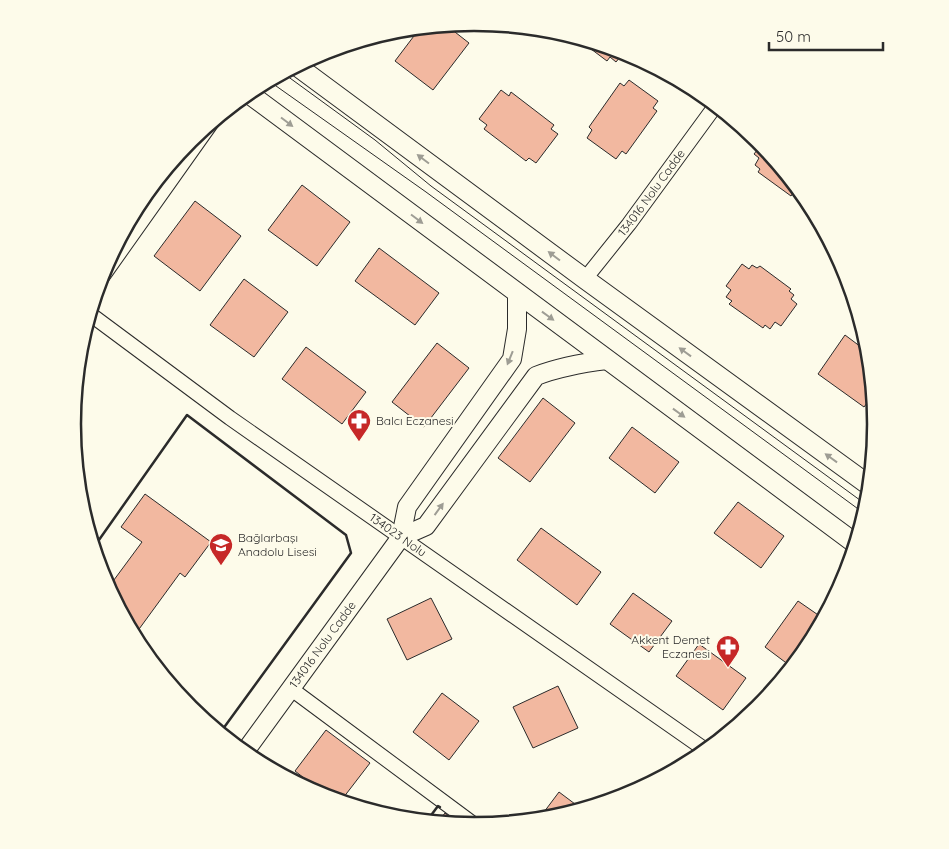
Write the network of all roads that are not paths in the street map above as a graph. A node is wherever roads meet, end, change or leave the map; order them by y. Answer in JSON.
{"nodes":[{"id":1,"x":303,"y":71,"type":"edge"},
{"id":2,"x":255,"y":98,"type":"edge"},
{"id":3,"x":711,"y":111,"type":"edge"},
{"id":4,"x":191,"y":151,"type":"edge"},
{"id":5,"x":126,"y":243,"type":"edge"},
{"id":6,"x":585,"y":279,"type":"junction"},
{"id":7,"x":517,"y":293,"type":"junction"},
{"id":8,"x":96,"y":319,"type":"edge"},
{"id":9,"x":607,"y":360,"type":"junction"},
{"id":10,"x":863,"y":481,"type":"edge"},
{"id":11,"x":401,"y":536,"type":"junction"},
{"id":12,"x":850,"y":540,"type":"edge"},
{"id":13,"x":290,"y":688,"type":"junction"},
{"id":14,"x":249,"y":746,"type":"edge"},
{"id":15,"x":700,"y":746,"type":"edge"},
{"id":16,"x":465,"y":818,"type":"edge"}],
"edges":[{"from":6,"to":1,"type":"main road","one_way":true},
{"from":2,"to":7,"type":"main road","one_way":true},
{"from":3,"to":6,"type":"street","name":"134016 Nolu Cadde"},
{"from":4,"to":5,"type":"street"},
{"from":10,"to":6,"type":"main road","one_way":true},
{"from":7,"to":9,"type":"main road","one_way":true},
{"from":7,"to":11,"type":"street","one_way":true},
{"from":8,"to":11,"type":"street","name":"134023 Nolu"},
{"from":11,"to":9,"type":"street","one_way":true},
{"from":9,"to":12,"type":"main road","one_way":true},
{"from":11,"to":13,"type":"street","name":"134016 Nolu Cadde"},
{"from":11,"to":15,"type":"street","name":"134023 Nolu"},
{"from":13,"to":14,"type":"street","name":"134016 Nolu Cadde"},
{"from":13,"to":16,"type":"street"}]}
